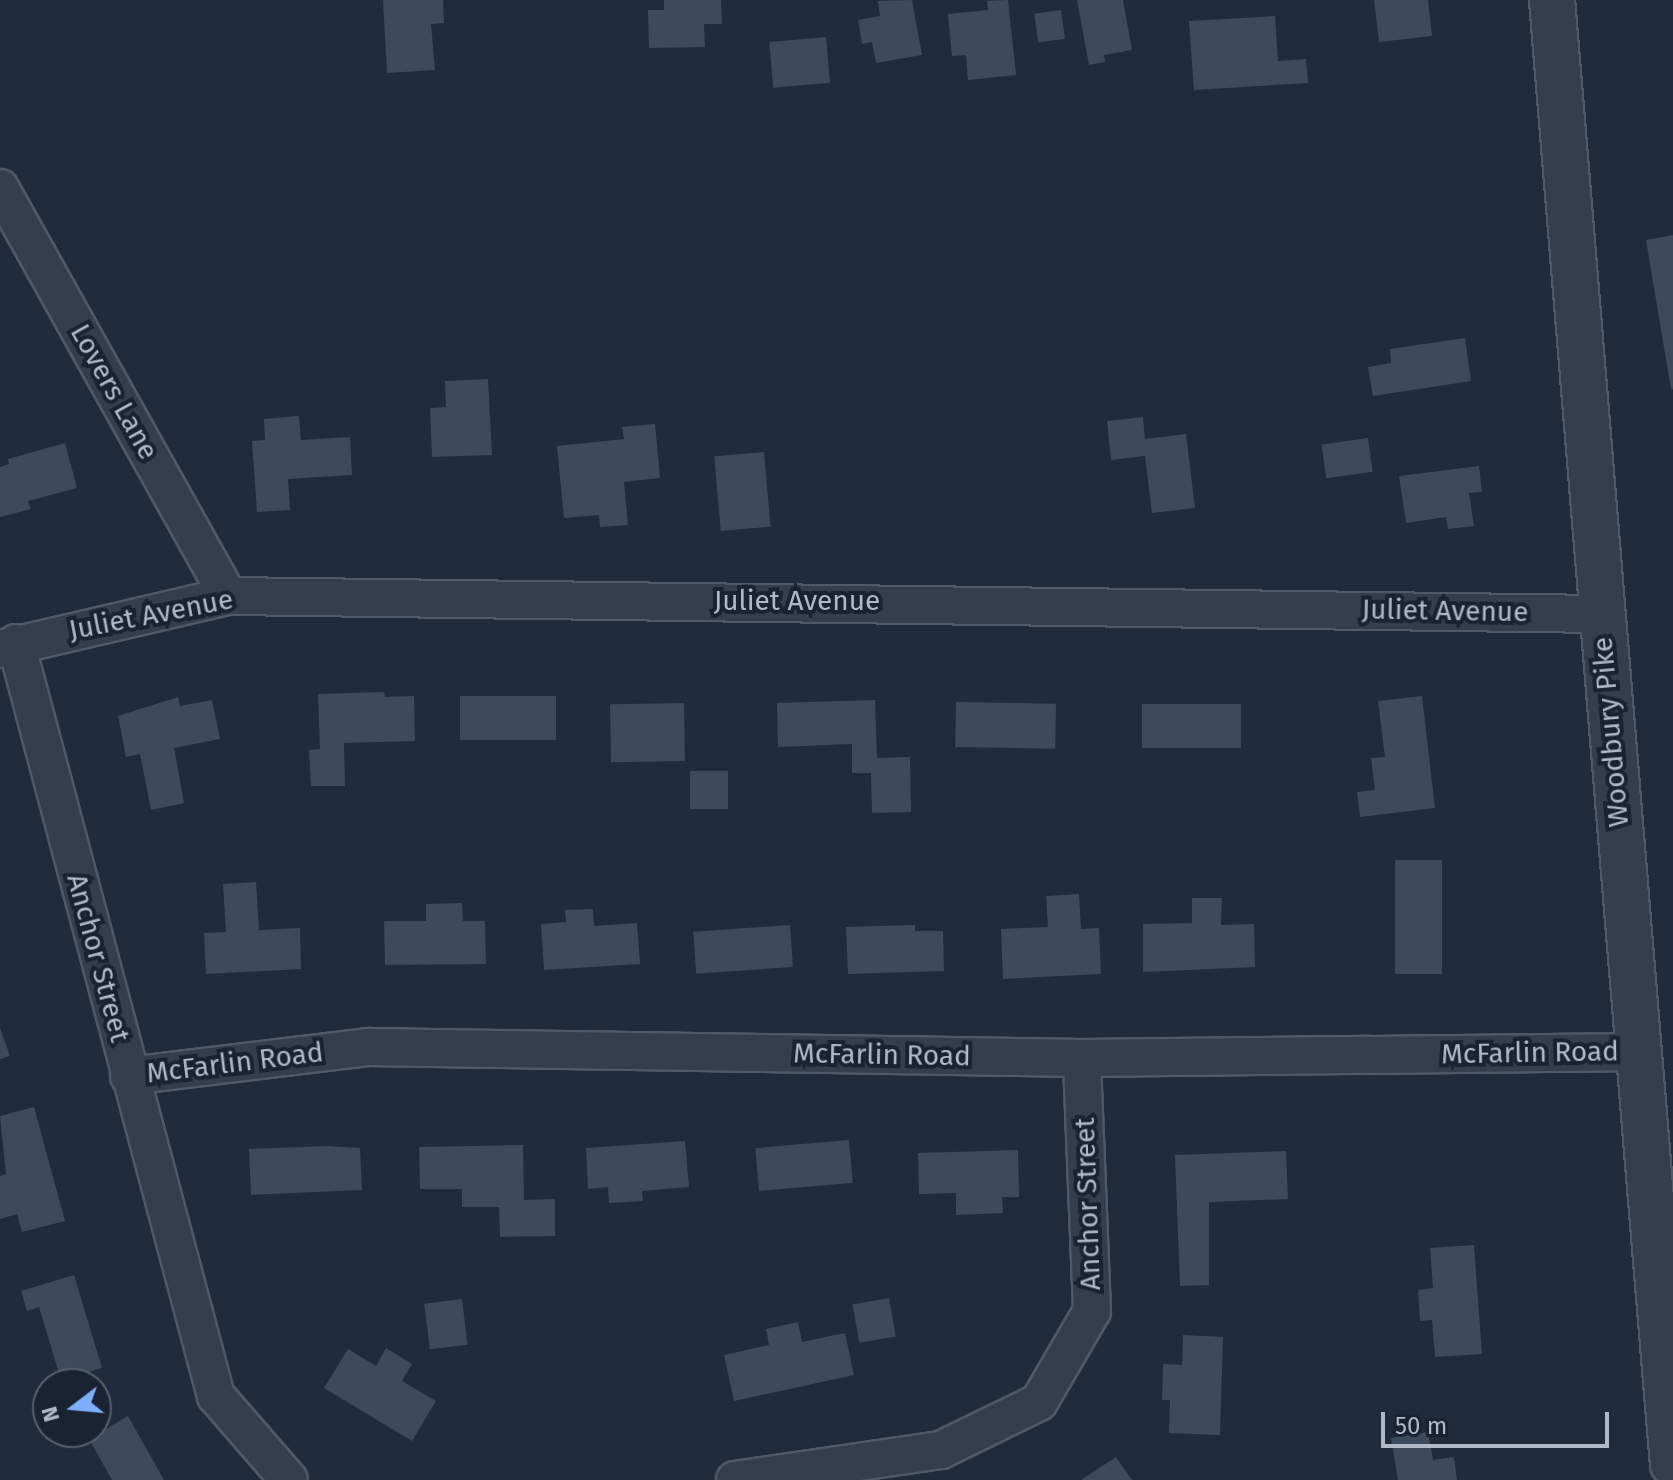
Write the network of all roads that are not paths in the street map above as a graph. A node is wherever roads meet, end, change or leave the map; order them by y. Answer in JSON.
{"nodes":[{"id":1,"x":1552,"y":0,"type":"edge"},
{"id":2,"x":0,"y":188,"type":"edge"},
{"id":3,"x":228,"y":596,"type":"junction"},
{"id":4,"x":1601,"y":614,"type":"junction"},
{"id":5,"x":8,"y":646,"type":"edge"},
{"id":6,"x":1637,"y":1052,"type":"junction"},
{"id":7,"x":1082,"y":1058,"type":"junction"},
{"id":8,"x":129,"y":1076,"type":"junction"},
{"id":9,"x":1670,"y":1383,"type":"edge"},
{"id":10,"x":1673,"y":1464,"type":"edge"},
{"id":11,"x":289,"y":1480,"type":"edge"},
{"id":12,"x":735,"y":1480,"type":"edge"}],
"edges":[{"from":1,"to":4,"type":"street","name":"Woodbury Pike"},
{"from":2,"to":3,"type":"street","name":"Lovers Lane"},
{"from":3,"to":4,"type":"street","name":"Juliet Avenue"},
{"from":3,"to":5,"type":"street","name":"Juliet Avenue"},
{"from":4,"to":6,"type":"street","name":"Woodbury Pike"},
{"from":5,"to":8,"type":"street","name":"Anchor Street"},
{"from":6,"to":7,"type":"street","name":"McFarlin Road"},
{"from":6,"to":9,"type":"street","name":"Woodbury Pike"},
{"from":7,"to":8,"type":"street","name":"McFarlin Road"},
{"from":7,"to":12,"type":"street","name":"Anchor Street"},
{"from":8,"to":11,"type":"street","name":"Anchor Street"},
{"from":9,"to":10,"type":"street","name":"Woodbury Pike"}]}
